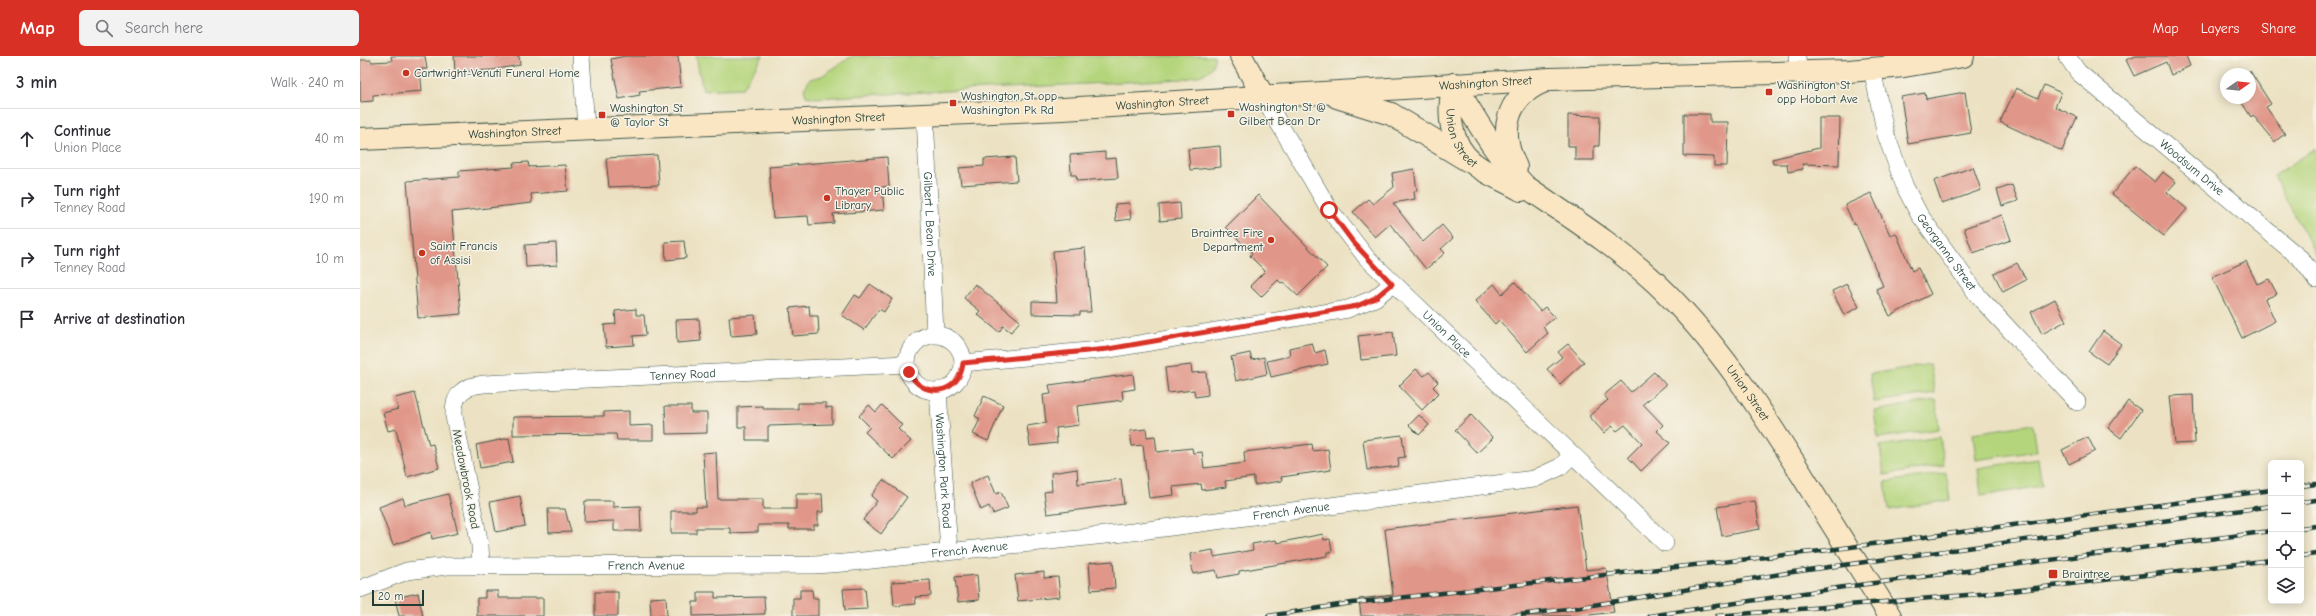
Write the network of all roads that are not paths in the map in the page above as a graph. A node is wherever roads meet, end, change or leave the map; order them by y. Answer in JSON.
{"nodes":[{"id":1,"x":581,"y":56,"type":"edge"},
{"id":2,"x":1241,"y":56,"type":"edge"},
{"id":3,"x":1963,"y":56,"type":"edge"},
{"id":4,"x":2067,"y":56,"type":"edge"},
{"id":5,"x":1798,"y":65,"type":"edge"},
{"id":6,"x":1872,"y":69,"type":"junction"},
{"id":7,"x":1550,"y":79,"type":"junction"},
{"id":8,"x":1454,"y":84,"type":"junction"},
{"id":9,"x":1320,"y":92,"type":"junction"},
{"id":10,"x":1263,"y":96,"type":"junction"},
{"id":11,"x":924,"y":114,"type":"junction"},
{"id":12,"x":586,"y":128,"type":"junction"},
{"id":13,"x":360,"y":139,"type":"edge"},
{"id":14,"x":1473,"y":164,"type":"junction"},
{"id":15,"x":1560,"y":210,"type":"junction"},
{"id":16,"x":2316,"y":279,"type":"edge"},
{"id":17,"x":1392,"y":284,"type":"junction"},
{"id":18,"x":935,"y":334,"type":"junction"},
{"id":19,"x":963,"y":363,"type":"junction"},
{"id":20,"x":907,"y":364,"type":"junction"},
{"id":21,"x":938,"y":391,"type":"junction"},
{"id":22,"x":460,"y":393,"type":"joint"},
{"id":23,"x":2077,"y":402,"type":"dead end"},
{"id":24,"x":1572,"y":455,"type":"junction"},
{"id":25,"x":1665,"y":543,"type":"dead end"},
{"id":26,"x":949,"y":551,"type":"junction"},
{"id":27,"x":481,"y":566,"type":"junction"},
{"id":28,"x":360,"y":589,"type":"edge"},
{"id":29,"x":1890,"y":616,"type":"edge"}],
"edges":[{"from":1,"to":12,"type":"street"},
{"from":2,"to":10,"type":"main road"},
{"from":3,"to":6,"type":"main road","name":"Washington Street"},
{"from":4,"to":16,"type":"street","name":"Woodsum Drive"},
{"from":5,"to":6,"type":"main road","name":"Washington Street"},
{"from":5,"to":7,"type":"main road","name":"Washington Street"},
{"from":6,"to":23,"type":"street","name":"Georganna Street"},
{"from":7,"to":8,"type":"main road","name":"Washington Street"},
{"from":7,"to":15,"type":"main road"},
{"from":8,"to":9,"type":"main road","name":"Washington Street"},
{"from":8,"to":14,"type":"main road","name":"Union Street"},
{"from":8,"to":15,"type":"main road","name":"Union Street"},
{"from":9,"to":10,"type":"main road","name":"Washington Street"},
{"from":9,"to":14,"type":"main road"},
{"from":10,"to":11,"type":"main road","name":"Washington Street"},
{"from":10,"to":17,"type":"street","name":"Union Place"},
{"from":11,"to":12,"type":"main road","name":"Washington Street"},
{"from":11,"to":18,"type":"street","name":"Gilbert L Bean Drive"},
{"from":12,"to":13,"type":"main road","name":"Washington Street"},
{"from":14,"to":15,"type":"main road","name":"Union Street"},
{"from":15,"to":29,"type":"main road","name":"Union Street"},
{"from":17,"to":19,"type":"street"},
{"from":17,"to":24,"type":"street","name":"Union Place"},
{"from":18,"to":19,"type":"street"},
{"from":18,"to":20,"type":"street"},
{"from":19,"to":21,"type":"street"},
{"from":20,"to":21,"type":"street"},
{"from":20,"to":22,"type":"street","name":"Tenney Road"},
{"from":21,"to":26,"type":"street","name":"Washington Park Road"},
{"from":22,"to":27,"type":"street","name":"Meadowbrook Road"},
{"from":24,"to":25,"type":"street","name":"Union Place"},
{"from":24,"to":26,"type":"street","name":"French Avenue"},
{"from":26,"to":27,"type":"street","name":"French Avenue"},
{"from":27,"to":28,"type":"street","name":"French Avenue"}]}
